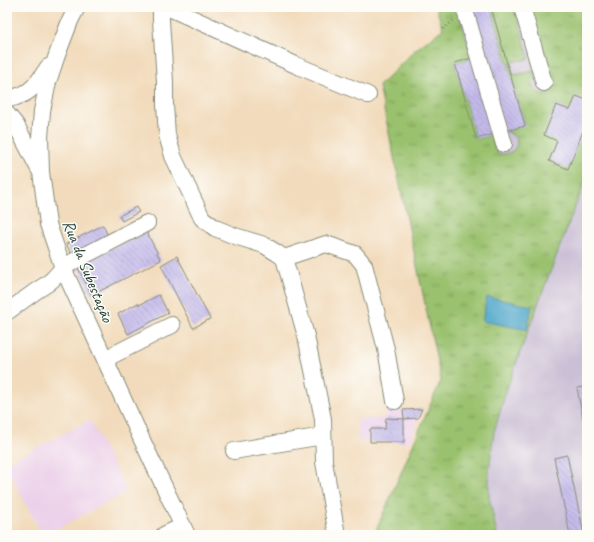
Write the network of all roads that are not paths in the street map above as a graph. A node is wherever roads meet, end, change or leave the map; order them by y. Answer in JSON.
{"nodes":[{"id":1,"x":77,"y":7,"type":"edge"},
{"id":2,"x":161,"y":7,"type":"edge"},
{"id":3,"x":167,"y":7,"type":"edge"},
{"id":4,"x":464,"y":7,"type":"edge"},
{"id":5,"x":522,"y":7,"type":"edge"},
{"id":6,"x":57,"y":55,"type":"junction"},
{"id":7,"x":544,"y":83,"type":"dead end"},
{"id":8,"x":368,"y":95,"type":"dead end"},
{"id":9,"x":7,"y":98,"type":"edge"},
{"id":10,"x":7,"y":109,"type":"edge"},
{"id":11,"x":10,"y":124,"type":"edge"},
{"id":12,"x":504,"y":144,"type":"dead end"},
{"id":13,"x":41,"y":172,"type":"junction"},
{"id":14,"x":147,"y":223,"type":"dead end"},
{"id":15,"x":284,"y":258,"type":"junction"},
{"id":16,"x":63,"y":268,"type":"junction"},
{"id":17,"x":7,"y":312,"type":"edge"},
{"id":18,"x":172,"y":325,"type":"dead end"},
{"id":19,"x":105,"y":359,"type":"junction"},
{"id":20,"x":395,"y":401,"type":"dead end"},
{"id":21,"x":323,"y":436,"type":"junction"},
{"id":22,"x":234,"y":451,"type":"dead end"},
{"id":23,"x":185,"y":530,"type":"edge"},
{"id":24,"x":164,"y":535,"type":"edge"},
{"id":25,"x":337,"y":535,"type":"edge"}],
"edges":[{"from":1,"to":6,"type":"street","name":"Rua da Subestação"},
{"from":2,"to":15,"type":"street"},
{"from":3,"to":8,"type":"street"},
{"from":4,"to":12,"type":"street"},
{"from":5,"to":7,"type":"street"},
{"from":6,"to":9,"type":"street"},
{"from":6,"to":13,"type":"street","name":"Rua da Subestação"},
{"from":10,"to":11,"type":"street"},
{"from":11,"to":13,"type":"street"},
{"from":13,"to":16,"type":"street","name":"Rua da Subestação"},
{"from":14,"to":16,"type":"street"},
{"from":15,"to":20,"type":"street"},
{"from":15,"to":21,"type":"street"},
{"from":16,"to":17,"type":"street"},
{"from":16,"to":19,"type":"street","name":"Rua da Subestação"},
{"from":18,"to":19,"type":"street"},
{"from":19,"to":23,"type":"street","name":"Rua da Subestação"},
{"from":21,"to":22,"type":"street"},
{"from":21,"to":25,"type":"street"},
{"from":23,"to":24,"type":"street"}]}
